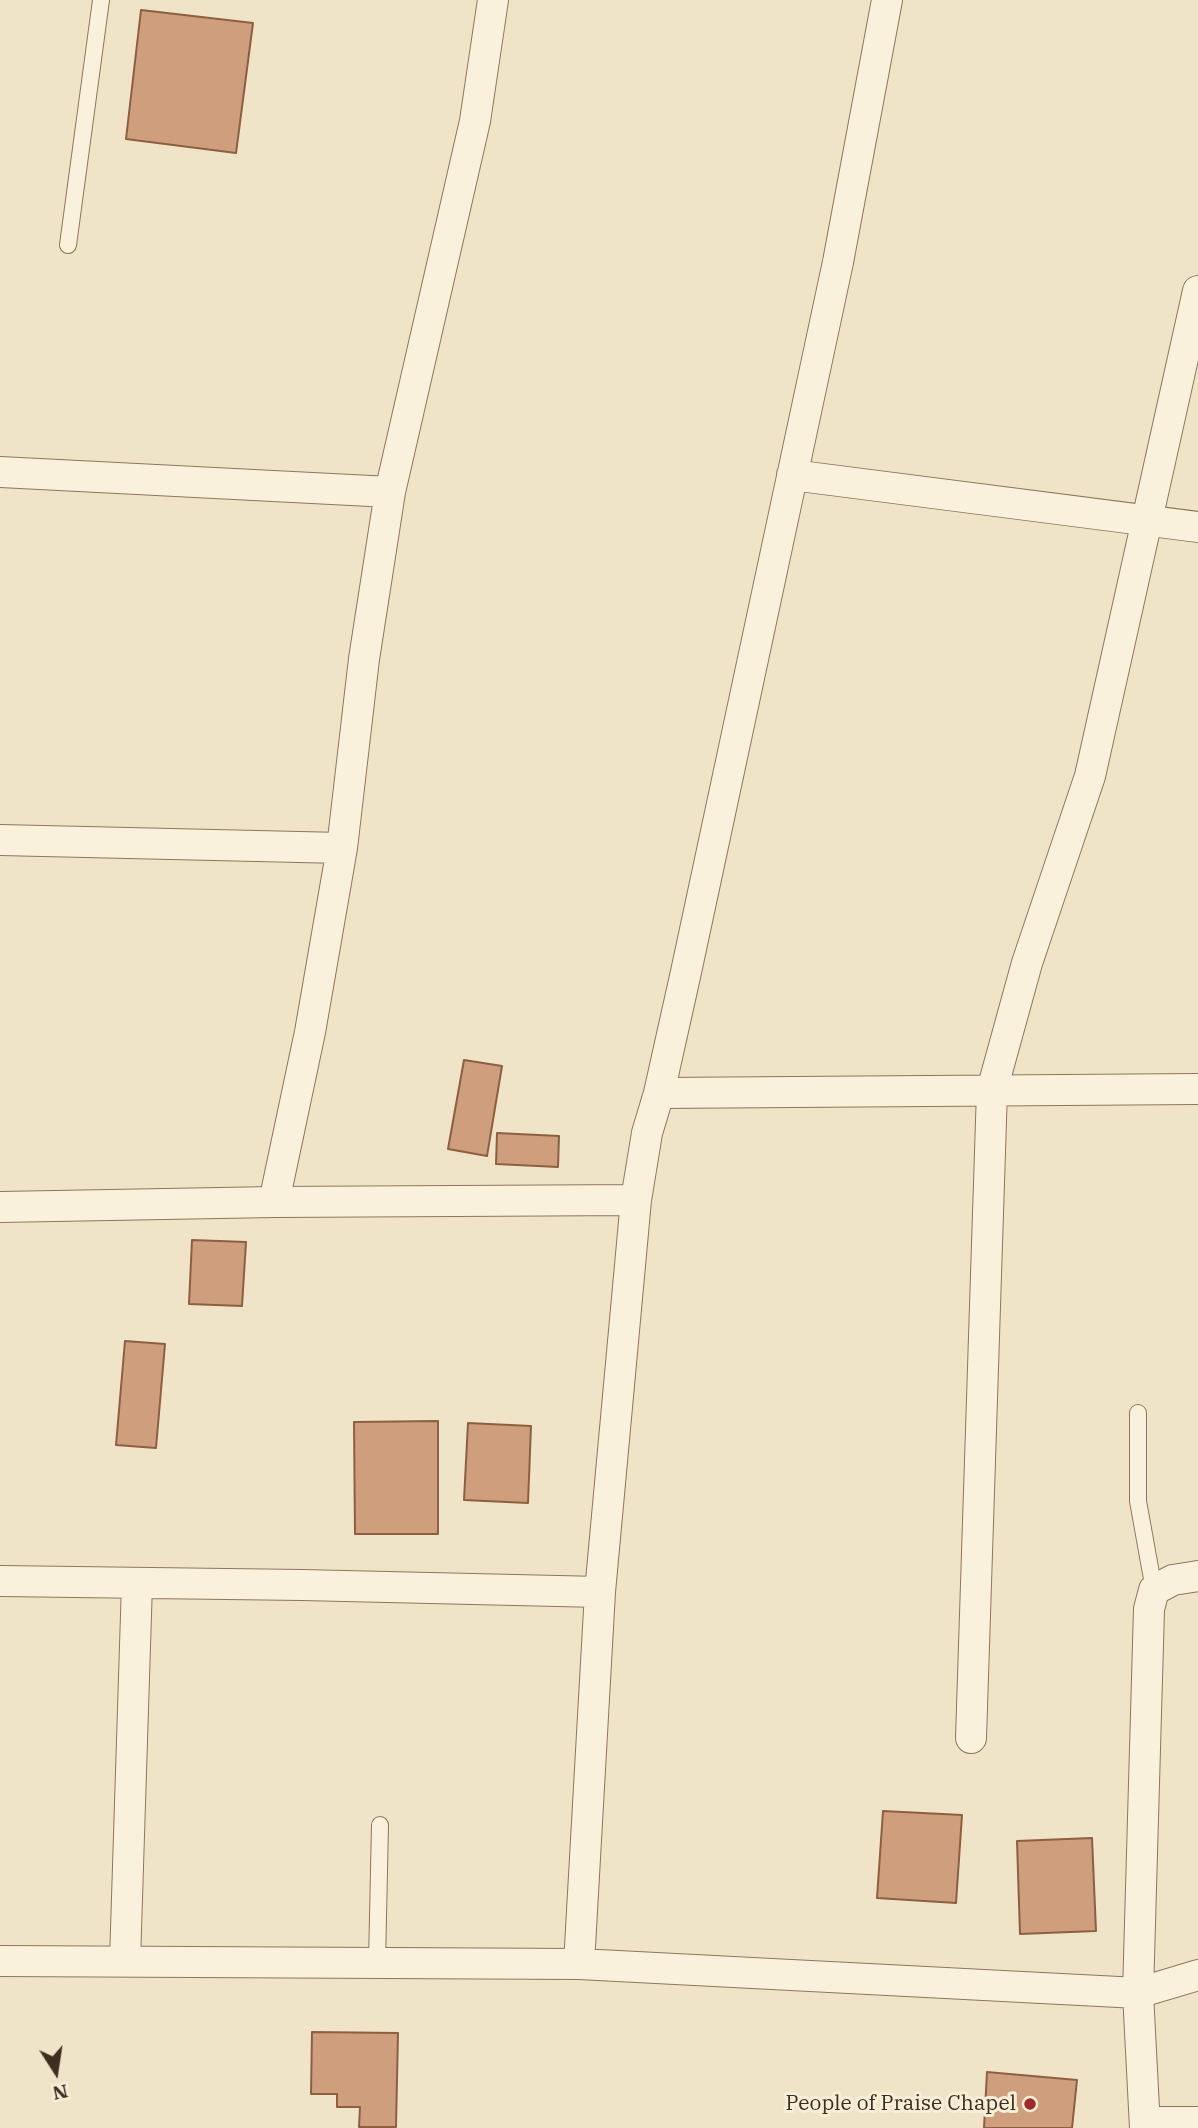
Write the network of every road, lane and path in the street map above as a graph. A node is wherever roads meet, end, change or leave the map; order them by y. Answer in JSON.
{"nodes":[{"id":1,"x":101,"y":0,"type":"edge"},
{"id":2,"x":493,"y":0,"type":"edge"},
{"id":3,"x":887,"y":0,"type":"edge"},
{"id":4,"x":68,"y":245,"type":"dead end"},
{"id":5,"x":1198,"y":291,"type":"edge"},
{"id":6,"x":0,"y":472,"type":"edge"},
{"id":7,"x":792,"y":475,"type":"junction"},
{"id":8,"x":390,"y":492,"type":"junction"},
{"id":9,"x":1147,"y":519,"type":"junction"},
{"id":10,"x":1198,"y":527,"type":"edge"},
{"id":11,"x":0,"y":840,"type":"edge"},
{"id":12,"x":342,"y":848,"type":"junction"},
{"id":13,"x":1198,"y":1089,"type":"edge"},
{"id":14,"x":992,"y":1090,"type":"junction"},
{"id":15,"x":659,"y":1093,"type":"junction"},
{"id":16,"x":636,"y":1200,"type":"junction"},
{"id":17,"x":274,"y":1202,"type":"junction"},
{"id":18,"x":0,"y":1207,"type":"edge"},
{"id":19,"x":1138,"y":1413,"type":"dead end"},
{"id":20,"x":1198,"y":1576,"type":"edge"},
{"id":21,"x":0,"y":1581,"type":"edge"},
{"id":22,"x":137,"y":1583,"type":"junction"},
{"id":23,"x":1154,"y":1590,"type":"junction"},
{"id":24,"x":600,"y":1592,"type":"junction"},
{"id":25,"x":971,"y":1738,"type":"dead end"},
{"id":26,"x":380,"y":1825,"type":"dead end"},
{"id":27,"x":0,"y":1961,"type":"edge"},
{"id":28,"x":125,"y":1961,"type":"junction"},
{"id":29,"x":377,"y":1963,"type":"junction"},
{"id":30,"x":579,"y":1964,"type":"junction"},
{"id":31,"x":1198,"y":1975,"type":"edge"},
{"id":32,"x":1138,"y":1993,"type":"junction"},
{"id":33,"x":1198,"y":2122,"type":"edge"},
{"id":34,"x":1145,"y":2125,"type":"edge"}],
"edges":[{"from":1,"to":4,"type":"lane"},
{"from":2,"to":8,"type":"street"},
{"from":3,"to":7,"type":"street"},
{"from":5,"to":9,"type":"street"},
{"from":6,"to":8,"type":"street"},
{"from":7,"to":9,"type":"street"},
{"from":7,"to":15,"type":"street"},
{"from":8,"to":12,"type":"street"},
{"from":9,"to":10,"type":"street"},
{"from":9,"to":14,"type":"street"},
{"from":11,"to":12,"type":"street"},
{"from":12,"to":17,"type":"street"},
{"from":13,"to":14,"type":"street"},
{"from":14,"to":15,"type":"street"},
{"from":14,"to":25,"type":"street"},
{"from":15,"to":16,"type":"street"},
{"from":16,"to":17,"type":"street"},
{"from":16,"to":24,"type":"street"},
{"from":17,"to":18,"type":"street"},
{"from":19,"to":23,"type":"lane"},
{"from":20,"to":23,"type":"street"},
{"from":21,"to":22,"type":"street"},
{"from":22,"to":24,"type":"street"},
{"from":22,"to":28,"type":"street"},
{"from":23,"to":32,"type":"street"},
{"from":24,"to":30,"type":"street"},
{"from":26,"to":29,"type":"lane"},
{"from":27,"to":28,"type":"street"},
{"from":28,"to":29,"type":"street"},
{"from":29,"to":30,"type":"street"},
{"from":30,"to":32,"type":"street"},
{"from":31,"to":32,"type":"street"},
{"from":32,"to":34,"type":"street"},
{"from":33,"to":34,"type":"street"}]}
